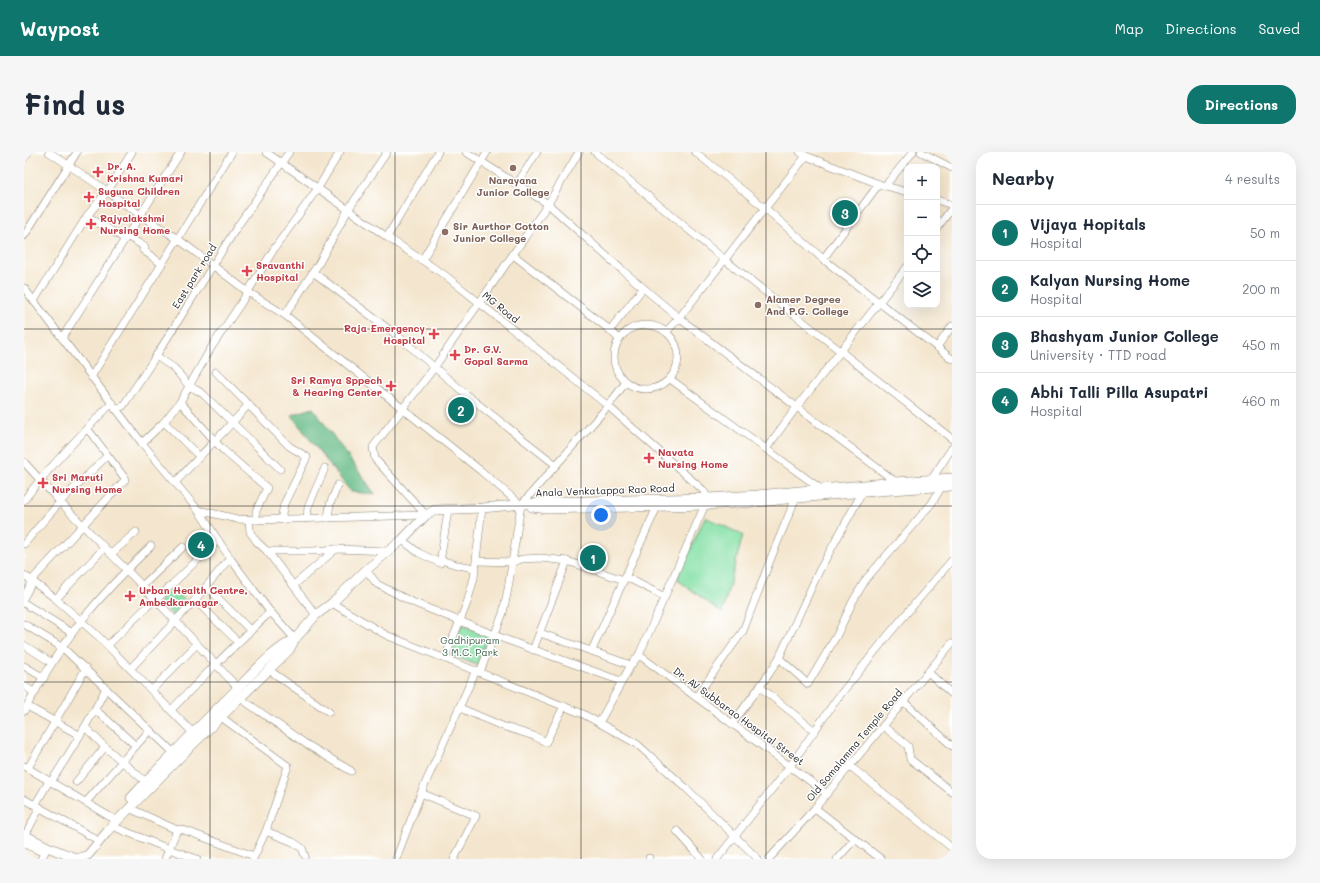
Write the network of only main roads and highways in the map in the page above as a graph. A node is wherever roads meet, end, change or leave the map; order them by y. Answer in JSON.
{"nodes":[{"id":1,"x":952,"y":478,"type":"edge"},
{"id":2,"x":896,"y":485,"type":"junction"},
{"id":3,"x":952,"y":486,"type":"edge"},
{"id":4,"x":797,"y":494,"type":"junction"},
{"id":5,"x":706,"y":501,"type":"junction"},
{"id":6,"x":521,"y":504,"type":"junction"},
{"id":7,"x":295,"y":639,"type":"junction"},
{"id":8,"x":112,"y":822,"type":"junction"},
{"id":9,"x":24,"y":838,"type":"edge"},
{"id":10,"x":43,"y":856,"type":"edge"},
{"id":11,"x":79,"y":858,"type":"edge"},
{"id":12,"x":60,"y":859,"type":"edge"}],
"edges":[{"from":1,"to":2,"type":"main road","name":"Anala Venkatappa Rao Road"},
{"from":2,"to":3,"type":"main road","name":"Anala Venkatappa Rao Road"},
{"from":2,"to":4,"type":"main road","name":"Anala Venkatappa Rao Road"},
{"from":2,"to":4,"type":"main road","name":"Anala Venkatappa Rao Road"},
{"from":4,"to":5,"type":"main road","name":"Anala Venkatappa Rao Road"},
{"from":5,"to":6,"type":"main road","name":"Anala Venkatappa Rao Road"},
{"from":5,"to":6,"type":"main road","name":"Anala Venkatappa Rao Road"},
{"from":6,"to":7,"type":"main road"},
{"from":7,"to":8,"type":"main road"},
{"from":7,"to":8,"type":"main road"},
{"from":8,"to":11,"type":"main road"},
{"from":8,"to":11,"type":"main road"},
{"from":9,"to":10,"type":"main road"},
{"from":9,"to":11,"type":"main road"},
{"from":10,"to":12,"type":"main road"}]}
